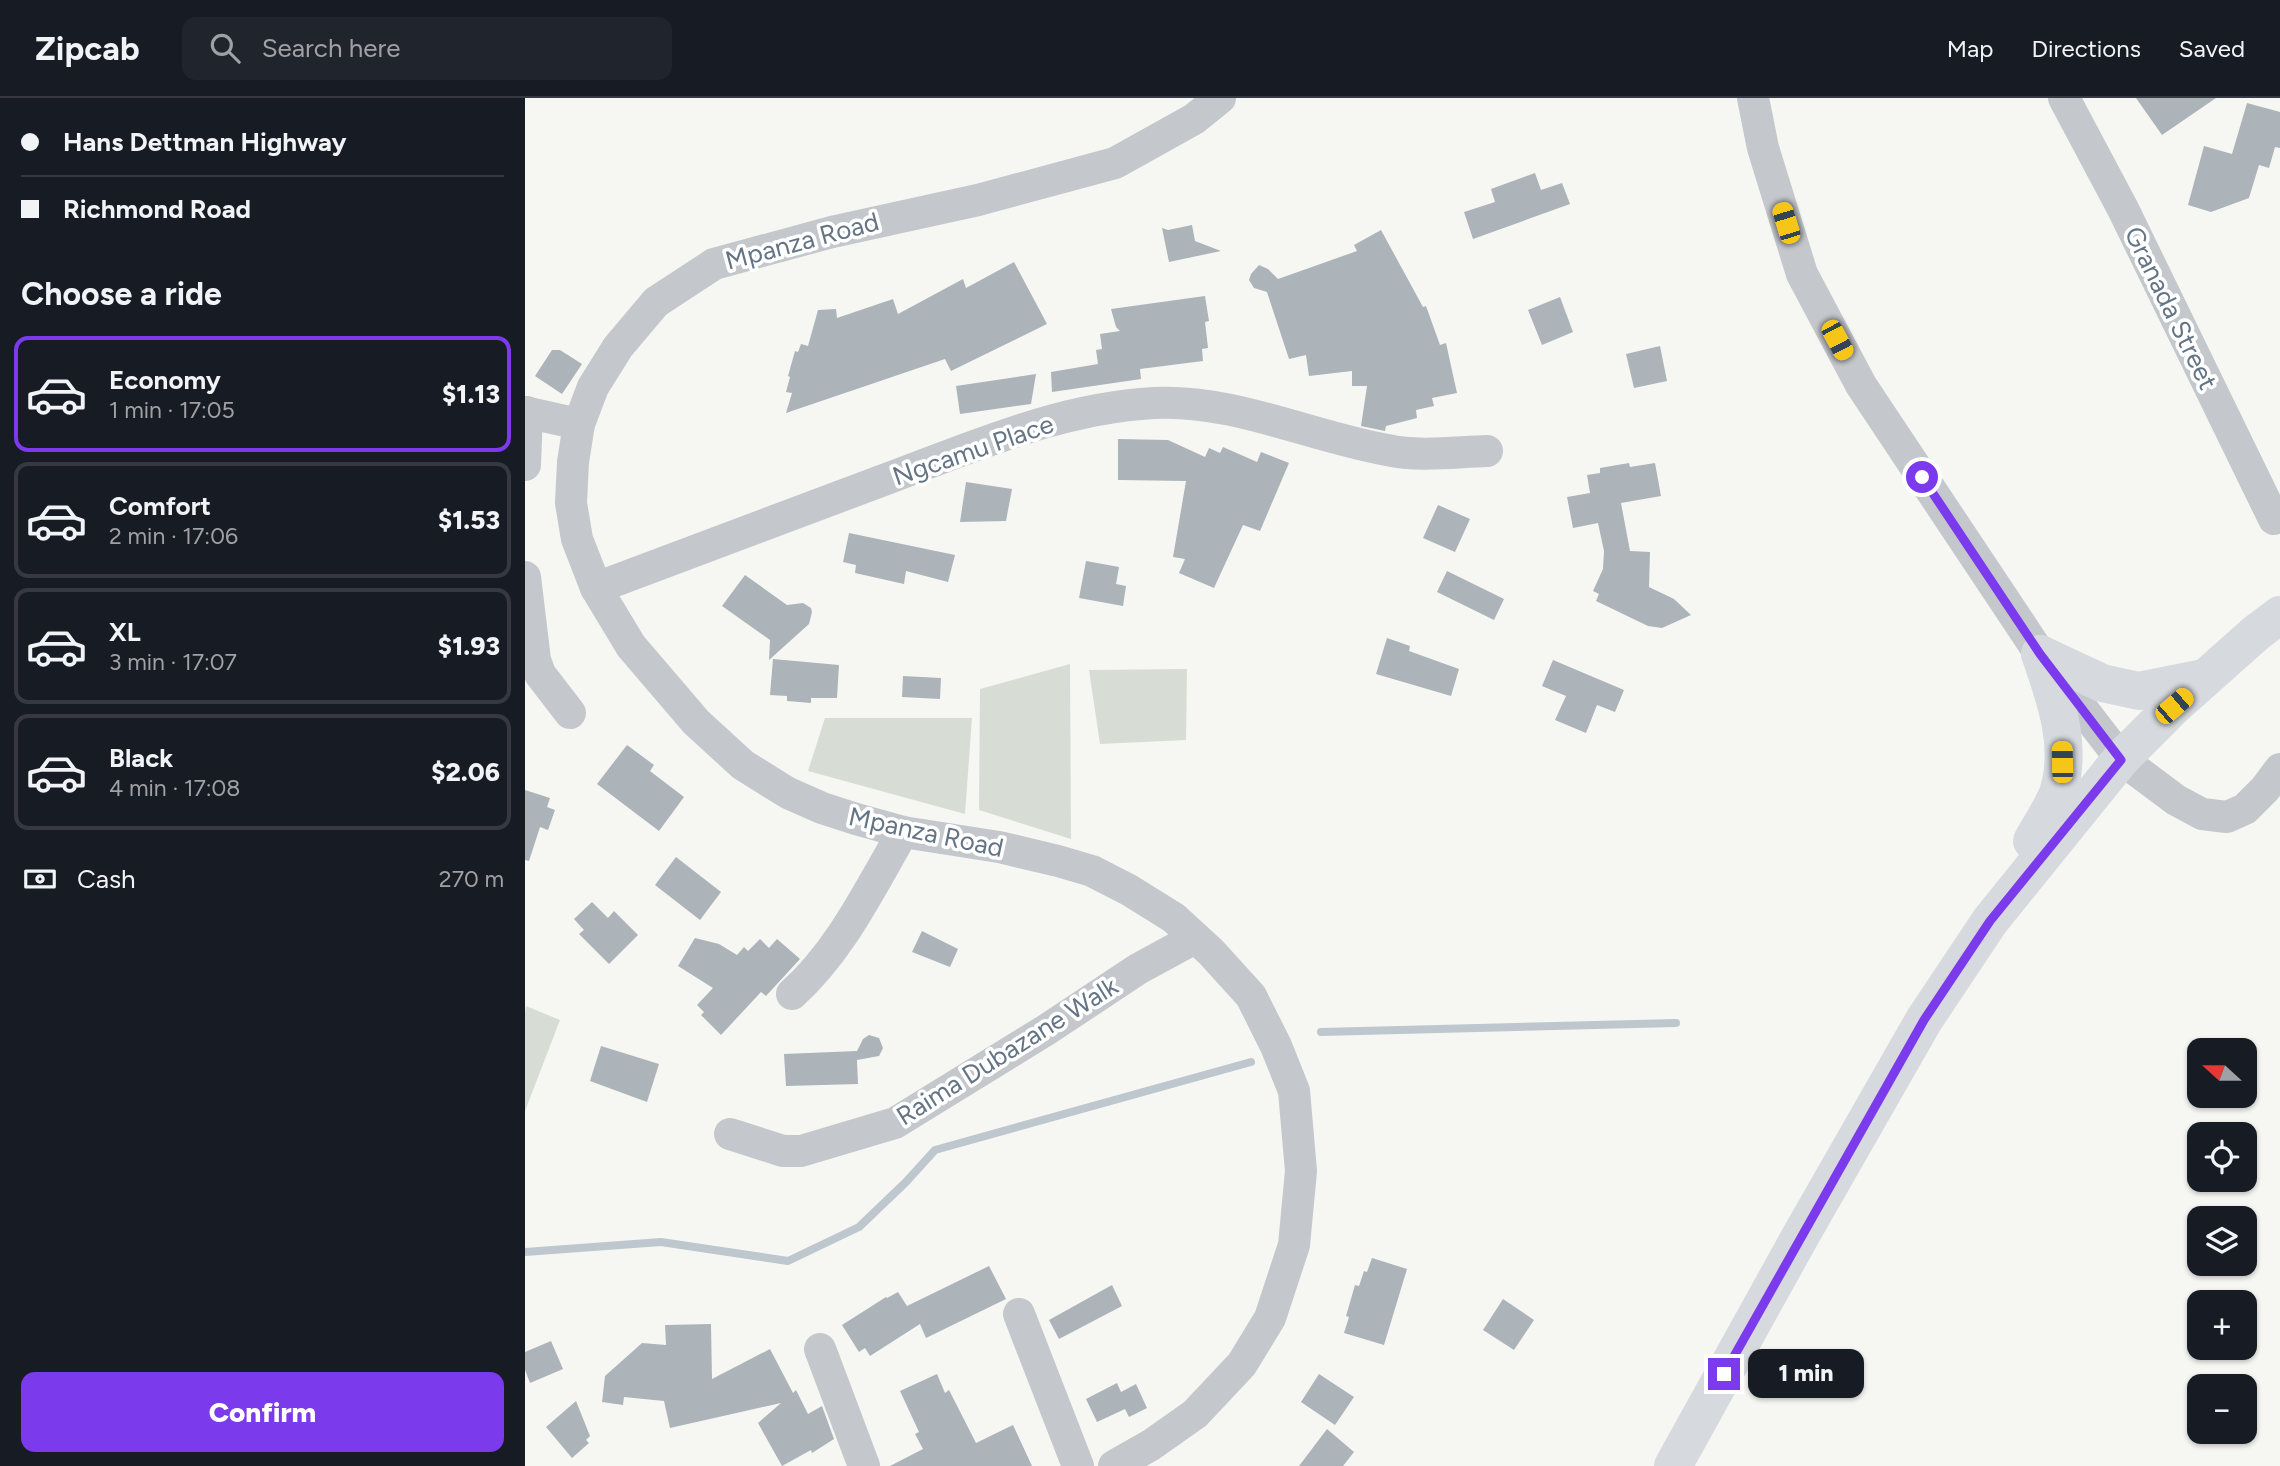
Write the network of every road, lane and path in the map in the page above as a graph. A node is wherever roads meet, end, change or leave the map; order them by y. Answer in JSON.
{"nodes":[{"id":1,"x":1220,"y":98,"type":"edge"},
{"id":2,"x":1753,"y":98,"type":"edge"},
{"id":3,"x":2064,"y":98,"type":"edge"},
{"id":4,"x":526,"y":412,"type":"edge"},
{"id":5,"x":579,"y":424,"type":"junction"},
{"id":6,"x":1487,"y":451,"type":"dead end"},
{"id":7,"x":525,"y":466,"type":"edge"},
{"id":8,"x":2274,"y":520,"type":"dead end"},
{"id":9,"x":525,"y":577,"type":"edge"},
{"id":10,"x":596,"y":588,"type":"junction"},
{"id":11,"x":2280,"y":615,"type":"edge"},
{"id":12,"x":2040,"y":654,"type":"junction"},
{"id":13,"x":2206,"y":678,"type":"junction"},
{"id":14,"x":570,"y":713,"type":"dead end"},
{"id":15,"x":2121,"y":760,"type":"junction"},
{"id":16,"x":2280,"y":769,"type":"edge"},
{"id":17,"x":903,"y":832,"type":"junction"},
{"id":18,"x":1990,"y":921,"type":"junction"},
{"id":19,"x":1195,"y":938,"type":"junction"},
{"id":20,"x":792,"y":994,"type":"dead end"},
{"id":21,"x":730,"y":1134,"type":"dead end"},
{"id":22,"x":1019,"y":1314,"type":"dead end"},
{"id":23,"x":820,"y":1349,"type":"dead end"},
{"id":24,"x":864,"y":1466,"type":"edge"},
{"id":25,"x":1078,"y":1466,"type":"edge"},
{"id":26,"x":1114,"y":1466,"type":"edge"},
{"id":27,"x":1673,"y":1466,"type":"edge"}],
"edges":[{"from":1,"to":5,"type":"street","name":"Mpanza Road"},
{"from":2,"to":12,"type":"street"},
{"from":3,"to":8,"type":"street","name":"Granada Street"},
{"from":4,"to":5,"type":"street"},
{"from":4,"to":7,"type":"street"},
{"from":5,"to":10,"type":"street","name":"Mpanza Road"},
{"from":6,"to":10,"type":"street","name":"Ngcamu Place"},
{"from":9,"to":14,"type":"street"},
{"from":10,"to":17,"type":"street","name":"Mpanza Road"},
{"from":11,"to":13,"type":"highway"},
{"from":12,"to":13,"type":"highway"},
{"from":12,"to":15,"type":"street"},
{"from":12,"to":18,"type":"highway"},
{"from":13,"to":15,"type":"highway"},
{"from":15,"to":16,"type":"street"},
{"from":15,"to":18,"type":"highway"},
{"from":17,"to":19,"type":"street","name":"Mpanza Road"},
{"from":17,"to":20,"type":"street"},
{"from":18,"to":27,"type":"highway"},
{"from":19,"to":21,"type":"street","name":"Raima Dubazane Walk"},
{"from":19,"to":26,"type":"street","name":"Mpanza Road"},
{"from":22,"to":25,"type":"street"},
{"from":23,"to":24,"type":"street"}]}
